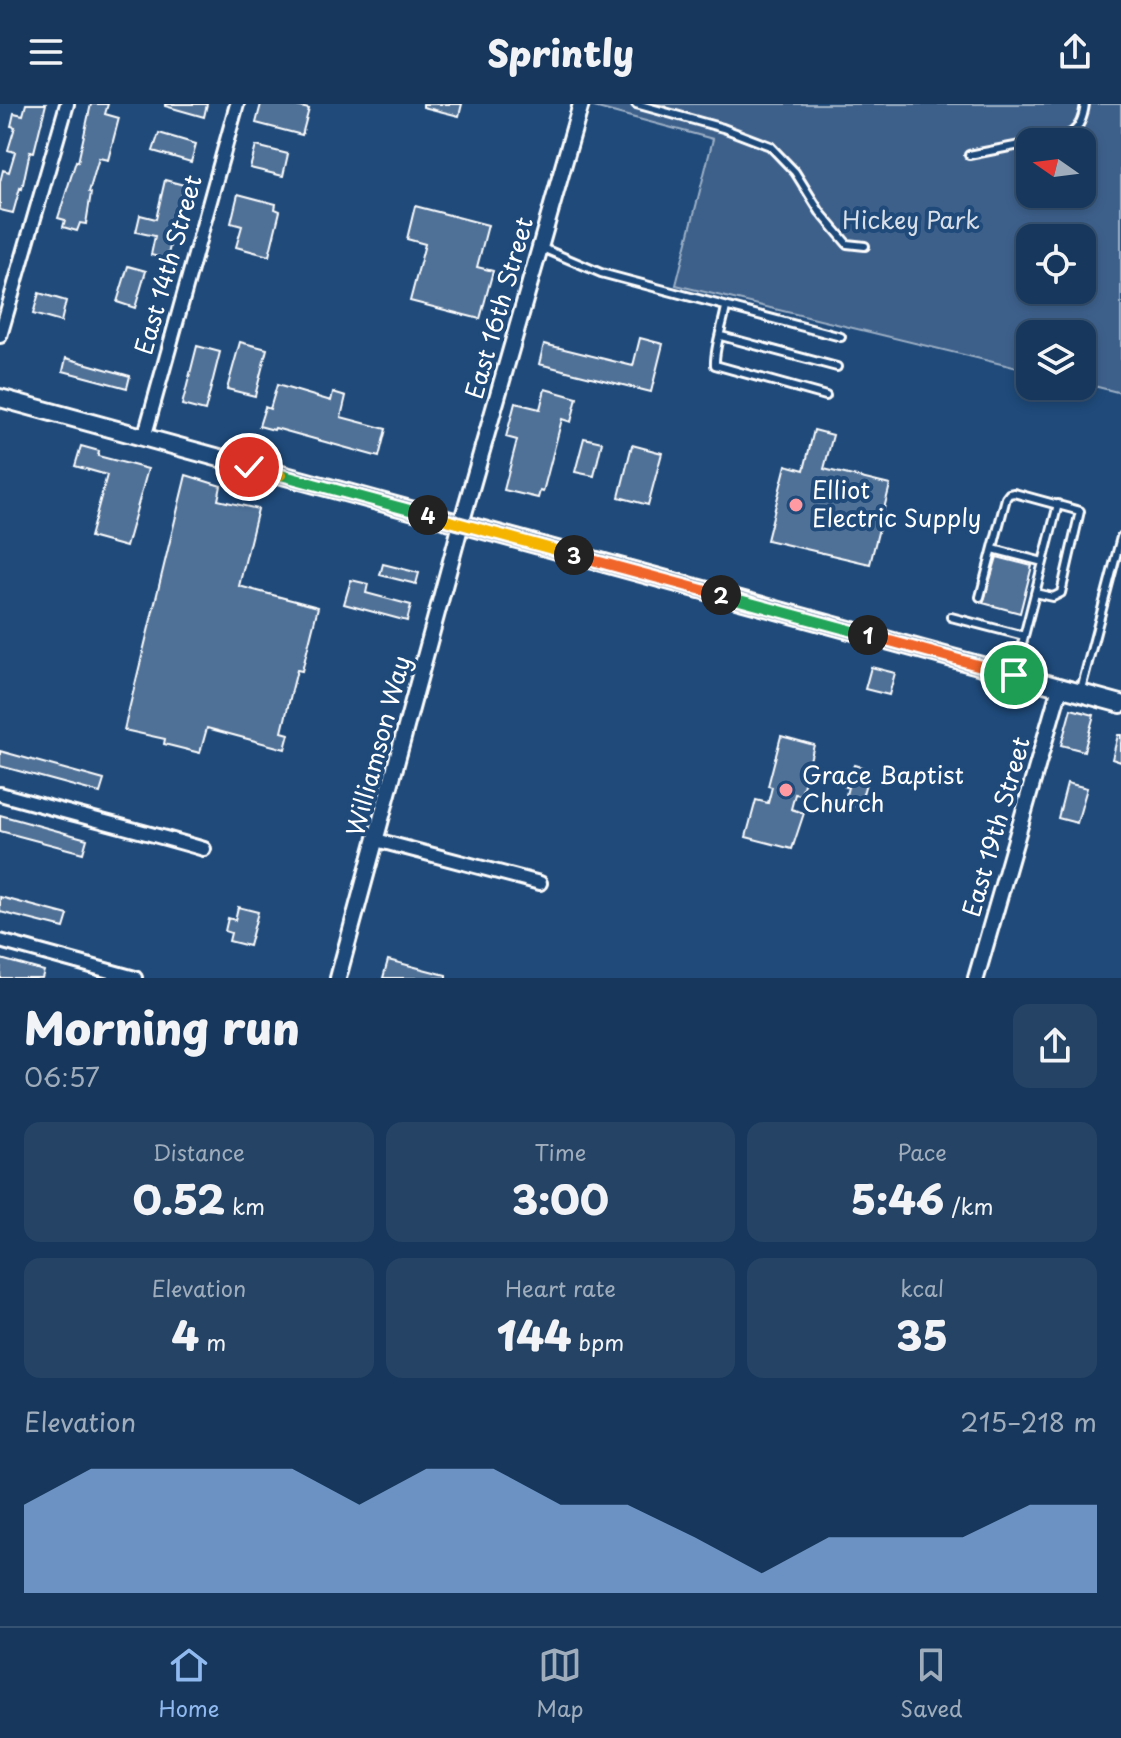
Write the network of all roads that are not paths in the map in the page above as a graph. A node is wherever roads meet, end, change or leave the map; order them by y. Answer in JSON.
{"nodes":[{"id":1,"x":67,"y":104,"type":"edge"},
{"id":2,"x":237,"y":104,"type":"edge"},
{"id":3,"x":581,"y":104,"type":"edge"},
{"id":4,"x":636,"y":104,"type":"edge"},
{"id":5,"x":1085,"y":104,"type":"edge"},
{"id":6,"x":644,"y":105,"type":"edge"},
{"id":7,"x":1077,"y":128,"type":"edge"},
{"id":8,"x":1016,"y":146,"type":"edge"},
{"id":9,"x":969,"y":155,"type":"dead end"},
{"id":10,"x":865,"y":246,"type":"dead end"},
{"id":11,"x":540,"y":247,"type":"junction"},
{"id":12,"x":726,"y":307,"type":"junction"},
{"id":13,"x":0,"y":336,"type":"edge"},
{"id":14,"x":721,"y":336,"type":"junction"},
{"id":15,"x":841,"y":337,"type":"dead end"},
{"id":16,"x":837,"y":367,"type":"dead end"},
{"id":17,"x":826,"y":396,"type":"dead end"},
{"id":18,"x":0,"y":398,"type":"edge"},
{"id":19,"x":144,"y":438,"type":"junction"},
{"id":20,"x":1058,"y":504,"type":"junction"},
{"id":21,"x":461,"y":524,"type":"junction"},
{"id":22,"x":1121,"y":537,"type":"edge"},
{"id":23,"x":993,"y":549,"type":"junction"},
{"id":24,"x":1043,"y":562,"type":"junction"},
{"id":25,"x":1035,"y":593,"type":"junction"},
{"id":26,"x":980,"y":597,"type":"dead end"},
{"id":27,"x":951,"y":617,"type":"dead end"},
{"id":28,"x":1024,"y":636,"type":"junction"},
{"id":29,"x":1014,"y":675,"type":"junction"},
{"id":30,"x":1060,"y":687,"type":"junction"},
{"id":31,"x":1080,"y":693,"type":"junction"},
{"id":32,"x":1121,"y":704,"type":"edge"},
{"id":33,"x":0,"y":794,"type":"edge"},
{"id":34,"x":376,"y":840,"type":"junction"},
{"id":35,"x":204,"y":849,"type":"dead end"},
{"id":36,"x":540,"y":883,"type":"dead end"},
{"id":37,"x":0,"y":941,"type":"edge"},
{"id":38,"x":135,"y":978,"type":"edge"},
{"id":39,"x":338,"y":978,"type":"edge"},
{"id":40,"x":976,"y":978,"type":"edge"}],
"edges":[{"from":1,"to":13,"type":"street"},
{"from":2,"to":19,"type":"street","name":"East 14th Street"},
{"from":3,"to":11,"type":"street","name":"East 16th Street"},
{"from":4,"to":6,"type":"lane"},
{"from":5,"to":7,"type":"lane"},
{"from":6,"to":10,"type":"lane"},
{"from":8,"to":9,"type":"lane"},
{"from":11,"to":12,"type":"lane"},
{"from":11,"to":21,"type":"street","name":"East 16th Street"},
{"from":12,"to":14,"type":"lane"},
{"from":12,"to":15,"type":"lane"},
{"from":14,"to":16,"type":"lane"},
{"from":14,"to":17,"type":"lane"},
{"from":18,"to":19,"type":"main road"},
{"from":19,"to":21,"type":"main road"},
{"from":20,"to":23,"type":"lane"},
{"from":20,"to":24,"type":"lane"},
{"from":20,"to":25,"type":"lane"},
{"from":21,"to":29,"type":"main road"},
{"from":21,"to":34,"type":"street","name":"Williamson Way"},
{"from":22,"to":31,"type":"lane"},
{"from":23,"to":24,"type":"lane"},
{"from":23,"to":26,"type":"lane"},
{"from":24,"to":25,"type":"lane"},
{"from":25,"to":28,"type":"lane"},
{"from":27,"to":28,"type":"lane"},
{"from":28,"to":29,"type":"lane"},
{"from":29,"to":30,"type":"main road"},
{"from":30,"to":31,"type":"main road"},
{"from":30,"to":40,"type":"street","name":"East 19th Street"},
{"from":31,"to":32,"type":"main road"},
{"from":33,"to":35,"type":"street"},
{"from":34,"to":36,"type":"street"},
{"from":34,"to":39,"type":"street","name":"Williamson Way"},
{"from":37,"to":38,"type":"street"}]}
